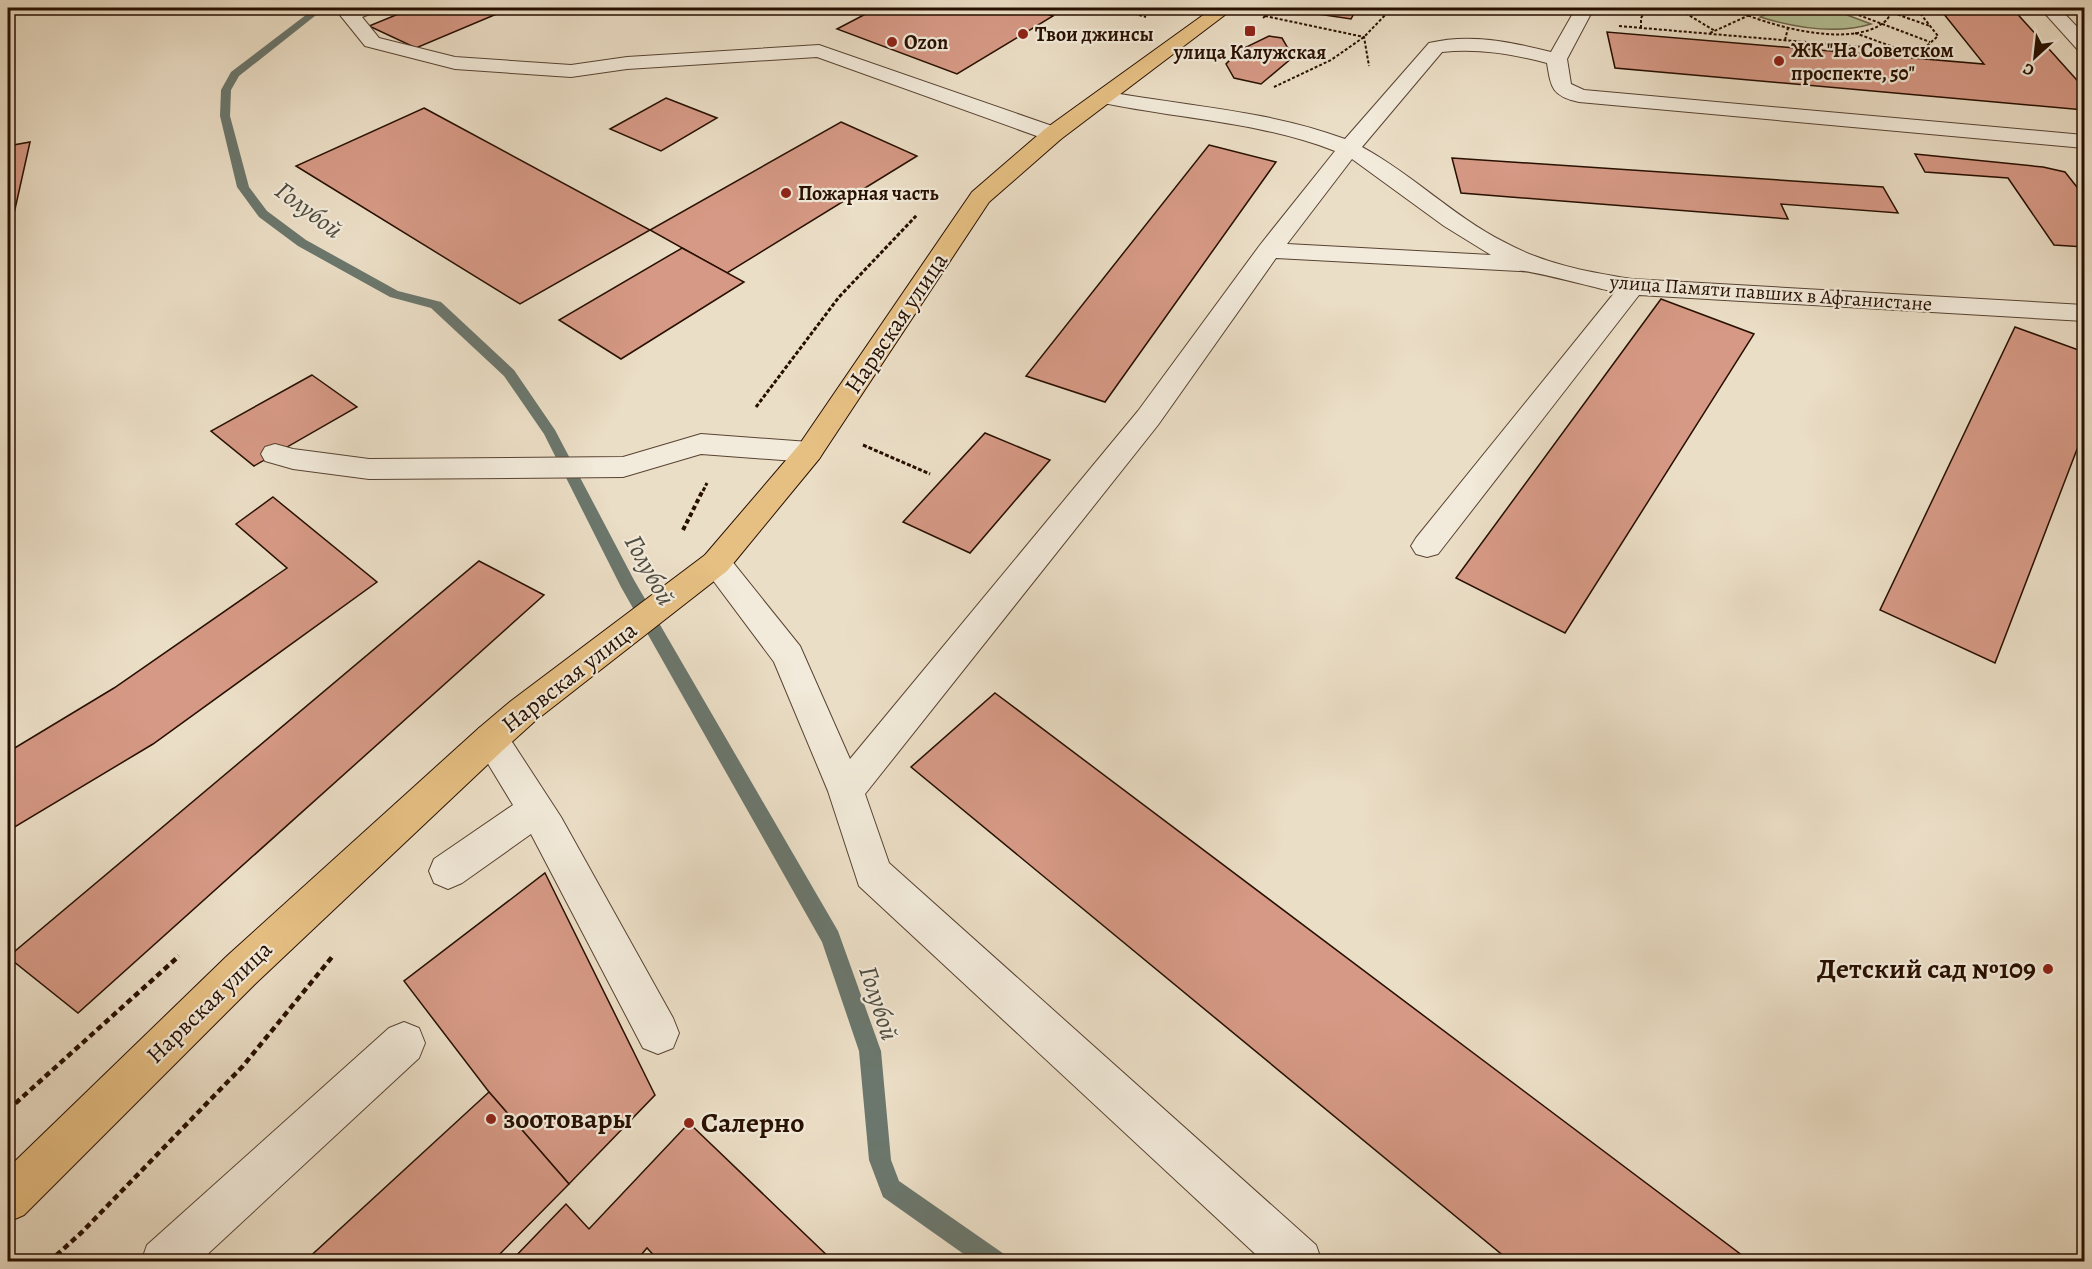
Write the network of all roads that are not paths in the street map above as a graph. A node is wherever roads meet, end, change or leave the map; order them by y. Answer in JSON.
{"nodes":[{"id":1,"x":368,"y":8,"type":"edge"},
{"id":2,"x":1225,"y":8,"type":"edge"},
{"id":3,"x":1585,"y":8,"type":"edge"},
{"id":4,"x":2049,"y":8,"type":"edge"},
{"id":5,"x":2085,"y":45,"type":"edge"},
{"id":6,"x":1557,"y":59,"type":"junction"},
{"id":7,"x":1103,"y":97,"type":"junction"},
{"id":8,"x":1053,"y":134,"type":"junction"},
{"id":9,"x":2077,"y":142,"type":"edge"},
{"id":10,"x":1349,"y":148,"type":"junction"},
{"id":11,"x":2085,"y":158,"type":"edge"},
{"id":12,"x":1269,"y":250,"type":"junction"},
{"id":13,"x":1533,"y":265,"type":"junction"},
{"id":14,"x":1632,"y":287,"type":"junction"},
{"id":15,"x":2085,"y":313,"type":"edge"},
{"id":16,"x":809,"y":452,"type":"junction"},
{"id":17,"x":275,"y":454,"type":"dead end"},
{"id":18,"x":1427,"y":546,"type":"dead end"},
{"id":19,"x":716,"y":563,"type":"junction"},
{"id":20,"x":491,"y":739,"type":"junction"},
{"id":21,"x":846,"y":790,"type":"junction"},
{"id":22,"x":536,"y":809,"type":"junction"},
{"id":23,"x":448,"y":872,"type":"dead end"},
{"id":24,"x":658,"y":1033,"type":"dead end"},
{"id":25,"x":404,"y":1043,"type":"dead end"},
{"id":26,"x":8,"y":1199,"type":"edge"},
{"id":27,"x":164,"y":1262,"type":"edge"},
{"id":28,"x":1299,"y":1262,"type":"edge"}],
"edges":[{"from":1,"to":8,"type":"street"},
{"from":2,"to":7,"type":"main road","name":"Нарвская улица"},
{"from":3,"to":6,"type":"street"},
{"from":4,"to":5,"type":"street"},
{"from":6,"to":9,"type":"street"},
{"from":6,"to":10,"type":"street"},
{"from":7,"to":8,"type":"main road","name":"Нарвская улица"},
{"from":7,"to":10,"type":"street","name":"улица Памяти павших в Афганистане"},
{"from":8,"to":16,"type":"main road","name":"Нарвская улица"},
{"from":9,"to":11,"type":"street"},
{"from":10,"to":12,"type":"street"},
{"from":10,"to":13,"type":"street","name":"улица Памяти павших в Афганистане"},
{"from":12,"to":13,"type":"street"},
{"from":12,"to":21,"type":"street"},
{"from":13,"to":14,"type":"street","name":"улица Памяти павших в Афганистане"},
{"from":14,"to":15,"type":"street","name":"улица Памяти павших в Афганистане"},
{"from":14,"to":18,"type":"street"},
{"from":16,"to":17,"type":"street"},
{"from":16,"to":19,"type":"main road","name":"Нарвская улица"},
{"from":19,"to":20,"type":"main road","name":"Нарвская улица"},
{"from":19,"to":21,"type":"street"},
{"from":20,"to":22,"type":"street"},
{"from":20,"to":26,"type":"main road","name":"Нарвская улица"},
{"from":21,"to":28,"type":"street"},
{"from":22,"to":23,"type":"street"},
{"from":22,"to":24,"type":"street"},
{"from":25,"to":27,"type":"street"}]}
